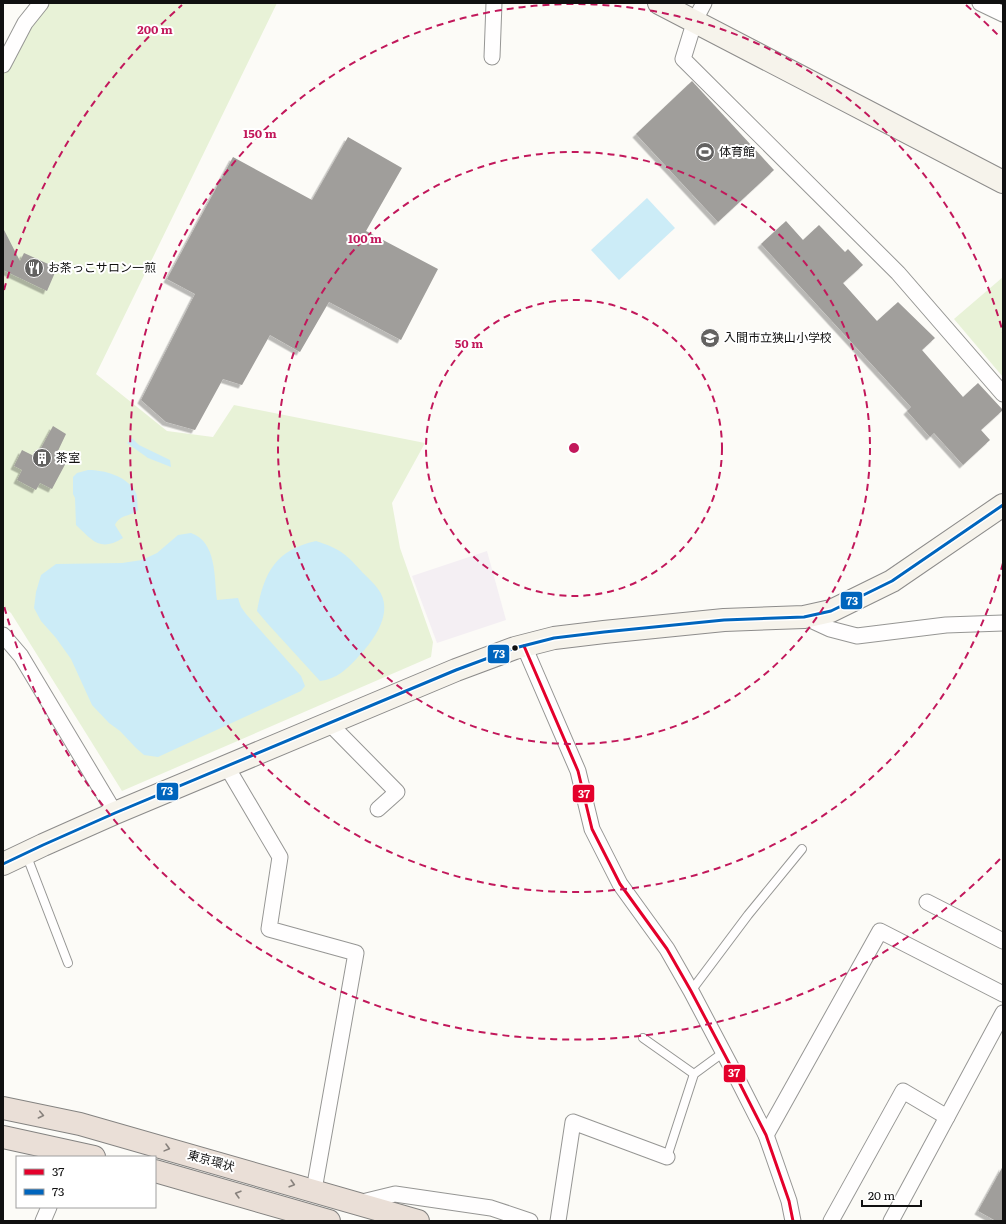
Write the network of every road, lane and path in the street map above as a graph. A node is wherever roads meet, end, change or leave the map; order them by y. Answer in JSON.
{"nodes":[{"id":1,"x":41,"y":3,"type":"edge"},
{"id":2,"x":494,"y":3,"type":"edge"},
{"id":3,"x":659,"y":3,"type":"edge"},
{"id":4,"x":980,"y":3,"type":"edge"},
{"id":5,"x":699,"y":12,"type":"edge"},
{"id":6,"x":1003,"y":14,"type":"edge"},
{"id":7,"x":492,"y":57,"type":"dead end"},
{"id":8,"x":3,"y":65,"type":"edge"},
{"id":9,"x":1003,"y":182,"type":"edge"},
{"id":10,"x":1003,"y":394,"type":"edge"},
{"id":11,"x":1003,"y":505,"type":"edge"},
{"id":12,"x":804,"y":617,"type":"junction"},
{"id":13,"x":1003,"y":623,"type":"edge"},
{"id":14,"x":3,"y":635,"type":"edge"},
{"id":15,"x":524,"y":646,"type":"junction"},
{"id":16,"x":330,"y":724,"type":"junction"},
{"id":17,"x":227,"y":767,"type":"junction"},
{"id":18,"x":378,"y":808,"type":"dead end"},
{"id":19,"x":115,"y":813,"type":"junction"},
{"id":20,"x":802,"y":849,"type":"dead end"},
{"id":21,"x":26,"y":853,"type":"junction"},
{"id":22,"x":3,"y":864,"type":"edge"},
{"id":23,"x":927,"y":902,"type":"dead end"},
{"id":24,"x":1003,"y":941,"type":"edge"},
{"id":25,"x":68,"y":963,"type":"dead end"},
{"id":26,"x":692,"y":990,"type":"junction"},
{"id":27,"x":1003,"y":994,"type":"edge"},
{"id":28,"x":1003,"y":1013,"type":"edge"},
{"id":29,"x":643,"y":1038,"type":"dead end"},
{"id":30,"x":724,"y":1052,"type":"junction"},
{"id":31,"x":694,"y":1074,"type":"junction"},
{"id":32,"x":3,"y":1108,"type":"edge"},
{"id":33,"x":947,"y":1117,"type":"junction"},
{"id":34,"x":766,"y":1135,"type":"junction"},
{"id":35,"x":3,"y":1138,"type":"edge"},
{"id":36,"x":70,"y":1155,"type":"edge"},
{"id":37,"x":82,"y":1156,"type":"edge"},
{"id":38,"x":667,"y":1158,"type":"joint"},
{"id":39,"x":156,"y":1171,"type":"edge"},
{"id":40,"x":314,"y":1190,"type":"junction"},
{"id":41,"x":358,"y":1203,"type":"junction"},
{"id":42,"x":49,"y":1208,"type":"edge"},
{"id":43,"x":43,"y":1221,"type":"edge"},
{"id":44,"x":329,"y":1221,"type":"edge"},
{"id":45,"x":418,"y":1221,"type":"edge"},
{"id":46,"x":530,"y":1221,"type":"edge"},
{"id":47,"x":558,"y":1221,"type":"edge"},
{"id":48,"x":793,"y":1221,"type":"edge"},
{"id":49,"x":831,"y":1221,"type":"edge"},
{"id":50,"x":891,"y":1221,"type":"edge"}],
"edges":[{"from":1,"to":8,"type":"street"},
{"from":2,"to":7,"type":"street"},
{"from":3,"to":5,"type":"street"},
{"from":4,"to":6,"type":"street"},
{"from":5,"to":9,"type":"street"},
{"from":5,"to":10,"type":"street"},
{"from":11,"to":12,"type":"street"},
{"from":12,"to":13,"type":"street"},
{"from":12,"to":15,"type":"street"},
{"from":14,"to":19,"type":"street"},
{"from":15,"to":16,"type":"street"},
{"from":15,"to":26,"type":"street"},
{"from":16,"to":17,"type":"street"},
{"from":16,"to":18,"type":"street"},
{"from":17,"to":19,"type":"street"},
{"from":17,"to":40,"type":"street"},
{"from":19,"to":21,"type":"street"},
{"from":20,"to":26,"type":"lane"},
{"from":21,"to":22,"type":"street"},
{"from":21,"to":25,"type":"lane"},
{"from":23,"to":24,"type":"street"},
{"from":26,"to":30,"type":"street"},
{"from":27,"to":34,"type":"street"},
{"from":28,"to":33,"type":"street"},
{"from":29,"to":31,"type":"lane"},
{"from":30,"to":31,"type":"lane"},
{"from":30,"to":34,"type":"street"},
{"from":31,"to":38,"type":"lane"},
{"from":32,"to":40,"type":"highway","name":"東京環状","one_way":true},
{"from":33,"to":49,"type":"street"},
{"from":33,"to":50,"type":"street"},
{"from":34,"to":48,"type":"street"},
{"from":35,"to":36,"type":"highway"},
{"from":36,"to":37,"type":"highway"},
{"from":38,"to":47,"type":"street"},
{"from":44,"to":39,"type":"highway","name":"東京環状","one_way":true},
{"from":40,"to":41,"type":"highway","name":"東京環状"},
{"from":41,"to":45,"type":"highway","name":"東京環状"},
{"from":41,"to":46,"type":"street"},
{"from":42,"to":43,"type":"street"}]}
